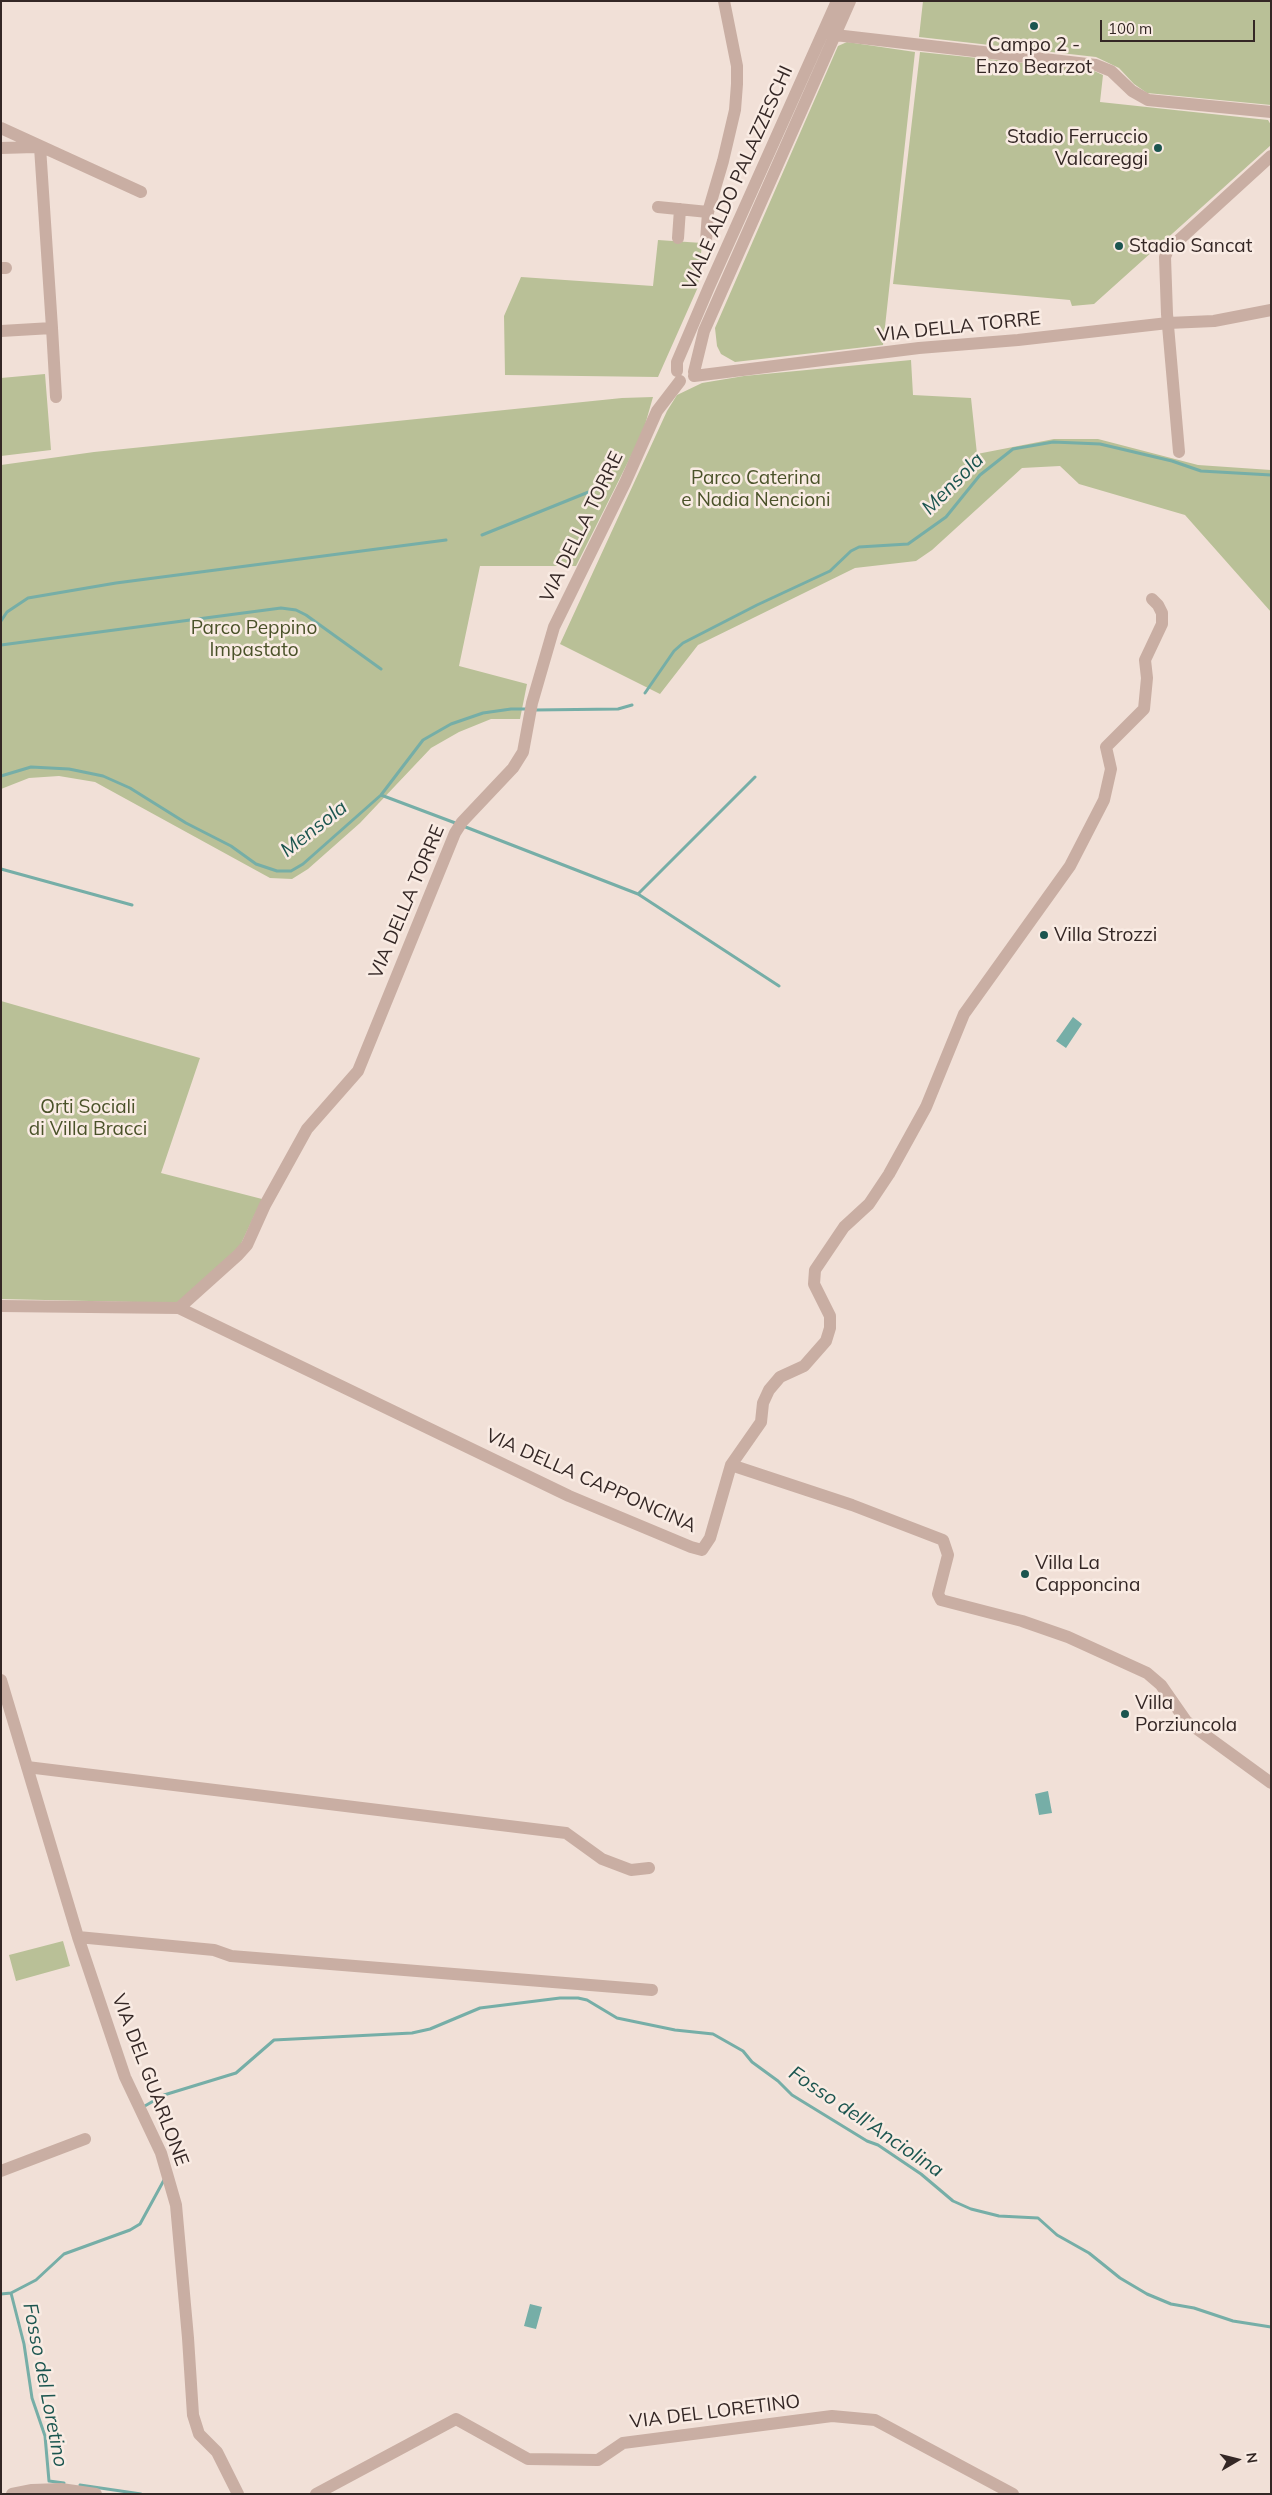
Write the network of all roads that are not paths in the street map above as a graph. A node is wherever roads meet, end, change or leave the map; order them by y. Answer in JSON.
{"nodes":[{"id":1,"x":724,"y":1,"type":"edge"},
{"id":2,"x":837,"y":1,"type":"edge"},
{"id":3,"x":850,"y":1,"type":"edge"},
{"id":4,"x":830,"y":33,"type":"junction"},
{"id":5,"x":1271,"y":112,"type":"edge"},
{"id":6,"x":1,"y":128,"type":"edge"},
{"id":7,"x":40,"y":147,"type":"junction"},
{"id":8,"x":1,"y":148,"type":"edge"},
{"id":9,"x":1271,"y":156,"type":"edge"},
{"id":10,"x":141,"y":192,"type":"dead end"},
{"id":11,"x":658,"y":206,"type":"dead end"},
{"id":12,"x":680,"y":209,"type":"junction"},
{"id":13,"x":708,"y":212,"type":"junction"},
{"id":14,"x":678,"y":238,"type":"dead end"},
{"id":15,"x":706,"y":242,"type":"dead end"},
{"id":16,"x":1271,"y":310,"type":"edge"},
{"id":17,"x":1168,"y":323,"type":"junction"},
{"id":18,"x":52,"y":328,"type":"junction"},
{"id":19,"x":1,"y":331,"type":"edge"},
{"id":20,"x":694,"y":374,"type":"junction"},
{"id":21,"x":679,"y":376,"type":"junction"},
{"id":22,"x":56,"y":397,"type":"dead end"},
{"id":23,"x":1179,"y":452,"type":"dead end"},
{"id":24,"x":1152,"y":600,"type":"dead end"},
{"id":25,"x":1,"y":1306,"type":"edge"},
{"id":26,"x":179,"y":1308,"type":"junction"},
{"id":27,"x":731,"y":1465,"type":"junction"},
{"id":28,"x":1,"y":1680,"type":"edge"},
{"id":29,"x":27,"y":1767,"type":"junction"},
{"id":30,"x":1271,"y":1783,"type":"edge"},
{"id":31,"x":649,"y":1868,"type":"dead end"},
{"id":32,"x":78,"y":1937,"type":"junction"},
{"id":33,"x":652,"y":1990,"type":"dead end"},
{"id":34,"x":85,"y":2139,"type":"dead end"},
{"id":35,"x":1,"y":2171,"type":"edge"},
{"id":36,"x":12,"y":2494,"type":"edge"},
{"id":37,"x":96,"y":2494,"type":"edge"},
{"id":38,"x":238,"y":2494,"type":"edge"},
{"id":39,"x":316,"y":2494,"type":"edge"},
{"id":40,"x":1014,"y":2494,"type":"edge"}],
"edges":[{"from":1,"to":13,"type":"street"},
{"from":2,"to":4,"type":"street","name":"VIALE ALDO PALAZZESCHI"},
{"from":3,"to":4,"type":"street","name":"VIALE ALDO PALAZZESCHI"},
{"from":4,"to":5,"type":"street"},
{"from":4,"to":20,"type":"street","name":"VIALE ALDO PALAZZESCHI"},
{"from":4,"to":21,"type":"street","name":"VIALE ALDO PALAZZESCHI"},
{"from":6,"to":7,"type":"street"},
{"from":7,"to":8,"type":"street"},
{"from":7,"to":10,"type":"street"},
{"from":7,"to":18,"type":"street"},
{"from":9,"to":17,"type":"street"},
{"from":11,"to":12,"type":"street"},
{"from":12,"to":13,"type":"street"},
{"from":12,"to":14,"type":"street"},
{"from":13,"to":15,"type":"street"},
{"from":16,"to":17,"type":"street","name":"VIA DELLA TORRE"},
{"from":17,"to":20,"type":"street","name":"VIA DELLA TORRE"},
{"from":17,"to":23,"type":"street"},
{"from":18,"to":19,"type":"street"},
{"from":18,"to":22,"type":"street"},
{"from":20,"to":21,"type":"street"},
{"from":21,"to":26,"type":"street","name":"VIA DELLA TORRE"},
{"from":24,"to":27,"type":"street"},
{"from":25,"to":26,"type":"street"},
{"from":26,"to":27,"type":"street","name":"VIA DELLA CAPPONCINA"},
{"from":27,"to":30,"type":"street"},
{"from":28,"to":29,"type":"street","name":"VIA DEL GUARLONE"},
{"from":29,"to":31,"type":"street"},
{"from":29,"to":32,"type":"street","name":"VIA DEL GUARLONE"},
{"from":32,"to":33,"type":"street"},
{"from":32,"to":38,"type":"street","name":"VIA DEL GUARLONE"},
{"from":34,"to":35,"type":"street"},
{"from":36,"to":37,"type":"street"},
{"from":39,"to":40,"type":"street","name":"VIA DEL LORETINO"}]}
